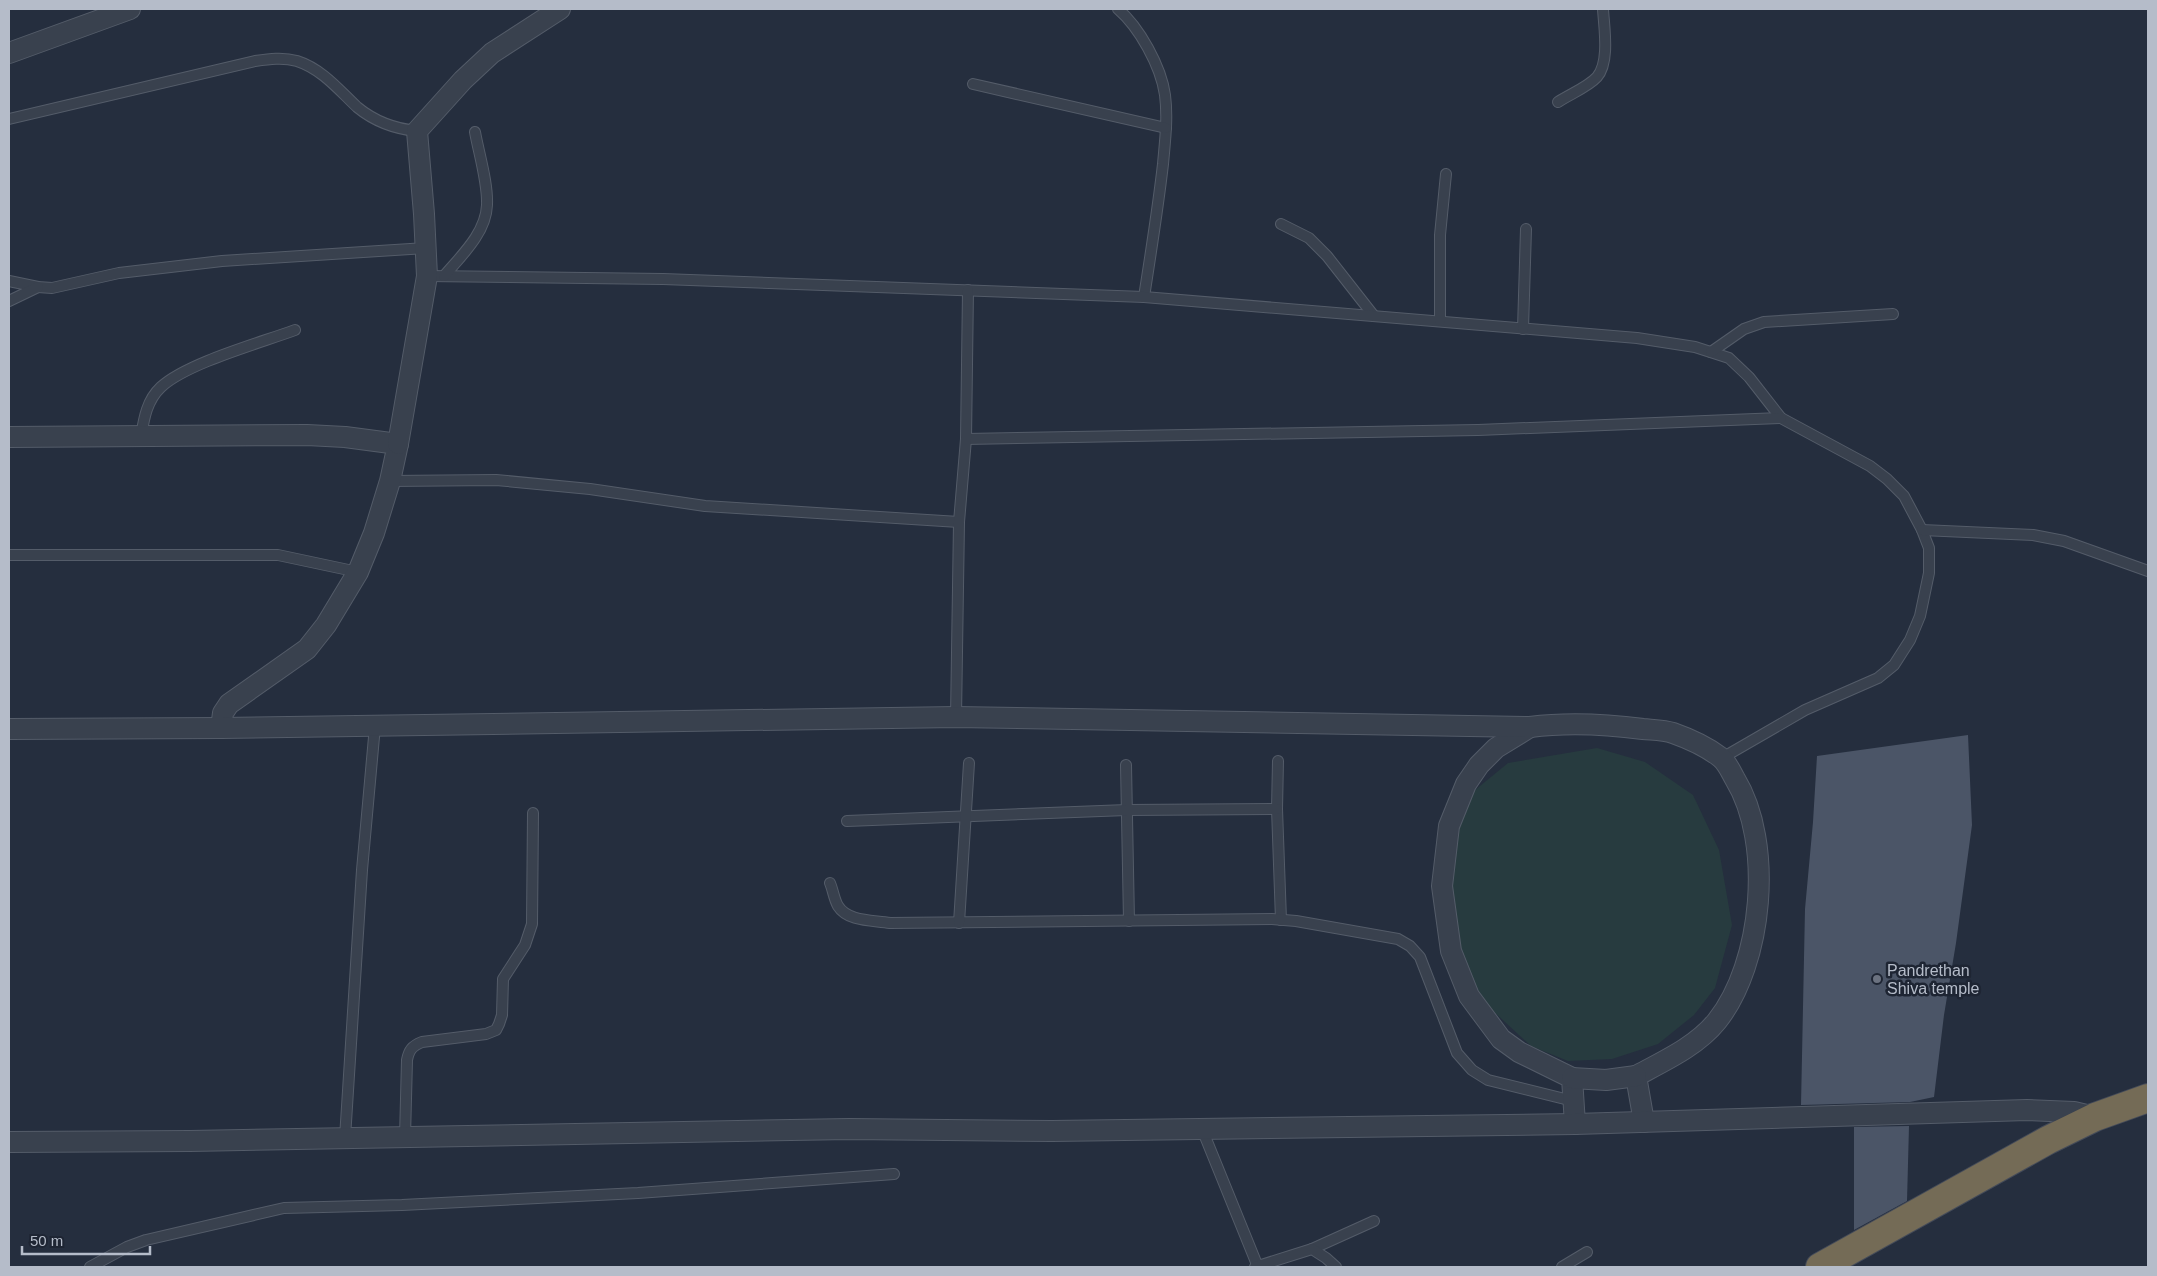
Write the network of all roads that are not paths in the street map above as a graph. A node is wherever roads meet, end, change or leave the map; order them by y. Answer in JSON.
{"nodes":[{"id":1,"x":130,"y":9,"type":"edge"},
{"id":2,"x":560,"y":9,"type":"edge"},
{"id":3,"x":1118,"y":9,"type":"edge"},
{"id":4,"x":1603,"y":9,"type":"edge"},
{"id":5,"x":9,"y":53,"type":"edge"},
{"id":6,"x":973,"y":84,"type":"dead end"},
{"id":7,"x":1558,"y":102,"type":"dead end"},
{"id":8,"x":9,"y":118,"type":"edge"},
{"id":9,"x":1166,"y":128,"type":"junction"},
{"id":10,"x":417,"y":131,"type":"junction"},
{"id":11,"x":475,"y":132,"type":"dead end"},
{"id":12,"x":1446,"y":174,"type":"dead end"},
{"id":13,"x":1281,"y":224,"type":"dead end"},
{"id":14,"x":1526,"y":229,"type":"dead end"},
{"id":15,"x":426,"y":248,"type":"junction"},
{"id":16,"x":436,"y":276,"type":"junction"},
{"id":17,"x":9,"y":281,"type":"edge"},
{"id":18,"x":38,"y":287,"type":"junction"},
{"id":19,"x":968,"y":290,"type":"junction"},
{"id":20,"x":1144,"y":297,"type":"junction"},
{"id":21,"x":9,"y":300,"type":"edge"},
{"id":22,"x":1893,"y":314,"type":"dead end"},
{"id":23,"x":1374,"y":316,"type":"junction"},
{"id":24,"x":1440,"y":322,"type":"junction"},
{"id":25,"x":1523,"y":329,"type":"junction"},
{"id":26,"x":295,"y":330,"type":"dead end"},
{"id":27,"x":1711,"y":352,"type":"junction"},
{"id":28,"x":1781,"y":418,"type":"junction"},
{"id":29,"x":9,"y":436,"type":"edge"},
{"id":30,"x":141,"y":436,"type":"junction"},
{"id":31,"x":966,"y":439,"type":"junction"},
{"id":32,"x":398,"y":444,"type":"junction"},
{"id":33,"x":390,"y":481,"type":"junction"},
{"id":34,"x":959,"y":522,"type":"junction"},
{"id":35,"x":1922,"y":530,"type":"junction"},
{"id":36,"x":9,"y":555,"type":"edge"},
{"id":37,"x":2148,"y":571,"type":"edge"},
{"id":38,"x":358,"y":572,"type":"junction"},
{"id":39,"x":956,"y":717,"type":"junction"},
{"id":40,"x":375,"y":726,"type":"junction"},
{"id":41,"x":1530,"y":727,"type":"junction"},
{"id":42,"x":221,"y":728,"type":"junction"},
{"id":43,"x":9,"y":729,"type":"edge"},
{"id":44,"x":1722,"y":758,"type":"junction"},
{"id":45,"x":1278,"y":761,"type":"dead end"},
{"id":46,"x":969,"y":763,"type":"dead end"},
{"id":47,"x":1126,"y":766,"type":"dead end"},
{"id":48,"x":1277,"y":809,"type":"junction"},
{"id":49,"x":1127,"y":810,"type":"junction"},
{"id":50,"x":533,"y":813,"type":"dead end"},
{"id":51,"x":965,"y":816,"type":"junction"},
{"id":52,"x":847,"y":821,"type":"dead end"},
{"id":53,"x":830,"y":883,"type":"dead end"},
{"id":54,"x":1281,"y":920,"type":"junction"},
{"id":55,"x":1129,"y":921,"type":"junction"},
{"id":56,"x":959,"y":923,"type":"junction"},
{"id":57,"x":1636,"y":1076,"type":"junction"},
{"id":58,"x":1572,"y":1078,"type":"junction"},
{"id":59,"x":2148,"y":1098,"type":"edge"},
{"id":60,"x":1573,"y":1101,"type":"junction"},
{"id":61,"x":2148,"y":1115,"type":"edge"},
{"id":62,"x":2095,"y":1117,"type":"junction"},
{"id":63,"x":1644,"y":1122,"type":"junction"},
{"id":64,"x":1575,"y":1124,"type":"junction"},
{"id":65,"x":1202,"y":1128,"type":"junction"},
{"id":66,"x":404,"y":1137,"type":"junction"},
{"id":67,"x":345,"y":1138,"type":"junction"},
{"id":68,"x":9,"y":1142,"type":"edge"},
{"id":69,"x":894,"y":1174,"type":"dead end"},
{"id":70,"x":1374,"y":1221,"type":"dead end"},
{"id":71,"x":1312,"y":1249,"type":"junction"},
{"id":72,"x":1586,"y":1252,"type":"dead end"},
{"id":73,"x":90,"y":1267,"type":"edge"},
{"id":74,"x":1257,"y":1267,"type":"edge"},
{"id":75,"x":1336,"y":1267,"type":"edge"},
{"id":76,"x":1562,"y":1267,"type":"edge"},
{"id":77,"x":1820,"y":1267,"type":"edge"},
{"id":78,"x":1854,"y":1267,"type":"edge"}],
"edges":[{"from":1,"to":5,"type":"street"},
{"from":2,"to":10,"type":"street"},
{"from":3,"to":9,"type":"lane"},
{"from":4,"to":7,"type":"lane"},
{"from":6,"to":9,"type":"lane"},
{"from":8,"to":10,"type":"lane"},
{"from":9,"to":20,"type":"lane"},
{"from":10,"to":15,"type":"street"},
{"from":11,"to":16,"type":"lane"},
{"from":12,"to":24,"type":"lane"},
{"from":13,"to":23,"type":"lane"},
{"from":14,"to":25,"type":"lane"},
{"from":15,"to":16,"type":"street"},
{"from":15,"to":18,"type":"lane"},
{"from":16,"to":19,"type":"lane"},
{"from":16,"to":32,"type":"street"},
{"from":17,"to":18,"type":"lane"},
{"from":18,"to":21,"type":"lane"},
{"from":19,"to":20,"type":"lane"},
{"from":19,"to":31,"type":"lane"},
{"from":20,"to":23,"type":"lane"},
{"from":22,"to":27,"type":"lane"},
{"from":23,"to":24,"type":"lane"},
{"from":24,"to":25,"type":"lane"},
{"from":25,"to":27,"type":"lane"},
{"from":26,"to":30,"type":"lane"},
{"from":27,"to":28,"type":"lane"},
{"from":28,"to":31,"type":"lane"},
{"from":28,"to":35,"type":"lane"},
{"from":29,"to":30,"type":"street"},
{"from":30,"to":32,"type":"street"},
{"from":31,"to":34,"type":"lane"},
{"from":32,"to":33,"type":"street"},
{"from":33,"to":34,"type":"lane"},
{"from":33,"to":38,"type":"street"},
{"from":34,"to":39,"type":"lane"},
{"from":35,"to":37,"type":"lane"},
{"from":35,"to":44,"type":"lane"},
{"from":36,"to":38,"type":"lane"},
{"from":38,"to":42,"type":"street"},
{"from":39,"to":40,"type":"street"},
{"from":39,"to":41,"type":"street"},
{"from":40,"to":42,"type":"street"},
{"from":40,"to":67,"type":"lane"},
{"from":41,"to":44,"type":"street"},
{"from":41,"to":58,"type":"street"},
{"from":42,"to":43,"type":"street"},
{"from":44,"to":57,"type":"street"},
{"from":45,"to":48,"type":"lane"},
{"from":46,"to":51,"type":"lane"},
{"from":47,"to":49,"type":"lane"},
{"from":48,"to":49,"type":"lane"},
{"from":48,"to":54,"type":"lane"},
{"from":49,"to":51,"type":"lane"},
{"from":49,"to":55,"type":"lane"},
{"from":50,"to":66,"type":"lane"},
{"from":51,"to":52,"type":"lane"},
{"from":51,"to":56,"type":"lane"},
{"from":53,"to":56,"type":"lane"},
{"from":54,"to":55,"type":"lane"},
{"from":54,"to":60,"type":"lane"},
{"from":55,"to":56,"type":"lane"},
{"from":57,"to":58,"type":"street"},
{"from":57,"to":63,"type":"street"},
{"from":58,"to":60,"type":"street"},
{"from":59,"to":62,"type":"highway"},
{"from":60,"to":64,"type":"street"},
{"from":61,"to":78,"type":"highway"},
{"from":62,"to":63,"type":"street"},
{"from":62,"to":77,"type":"highway"},
{"from":63,"to":64,"type":"street"},
{"from":64,"to":65,"type":"street"},
{"from":65,"to":66,"type":"street"},
{"from":65,"to":74,"type":"lane"},
{"from":66,"to":67,"type":"street"},
{"from":67,"to":68,"type":"street"},
{"from":69,"to":73,"type":"lane"},
{"from":70,"to":71,"type":"lane"},
{"from":71,"to":74,"type":"lane"},
{"from":71,"to":75,"type":"lane"},
{"from":72,"to":76,"type":"lane"}]}
